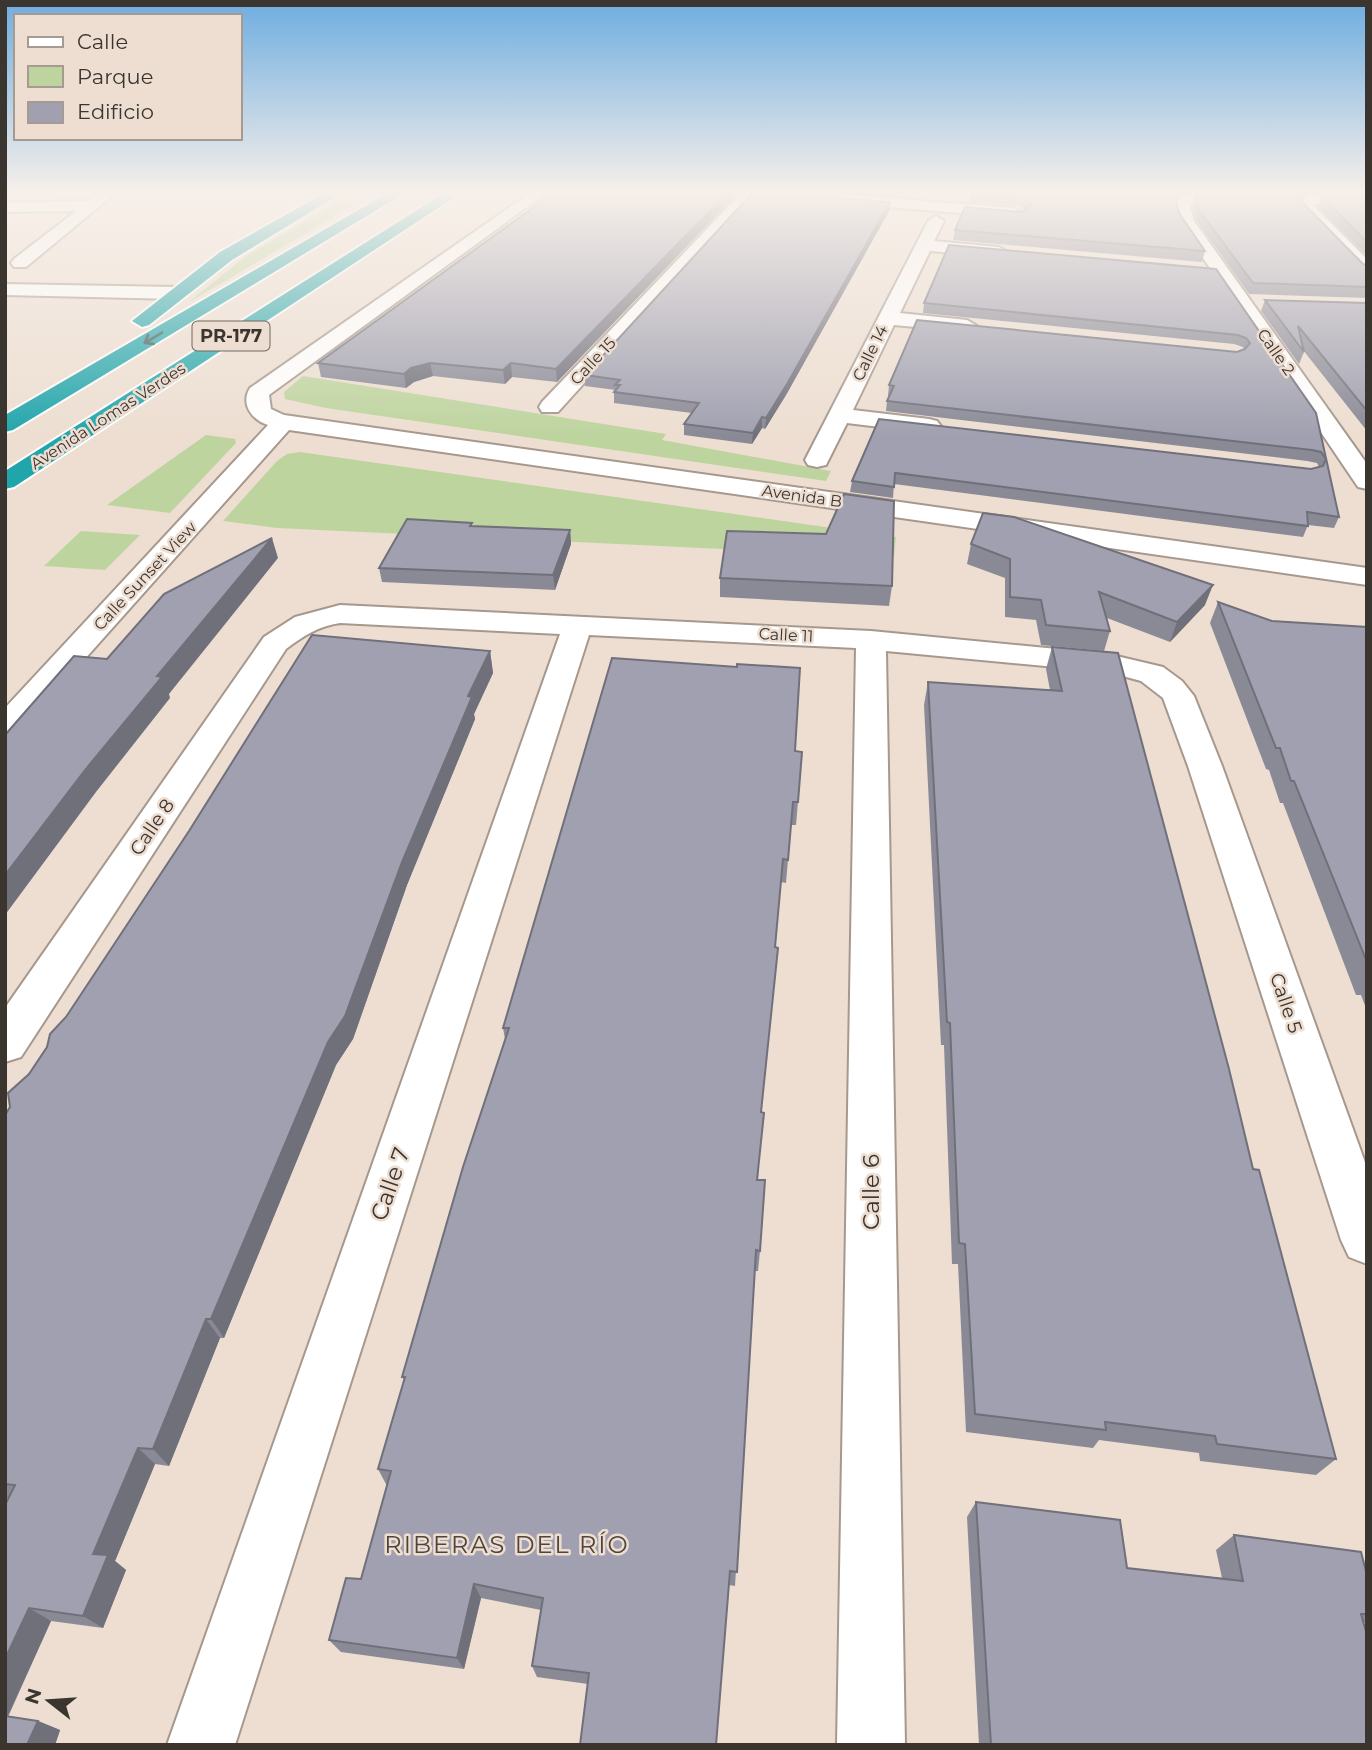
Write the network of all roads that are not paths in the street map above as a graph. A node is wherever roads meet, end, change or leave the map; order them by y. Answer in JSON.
{"nodes":[{"id":1,"x":204,"y":273,"type":"edge"},
{"id":2,"x":263,"y":273,"type":"edge"},
{"id":3,"x":330,"y":273,"type":"edge"},
{"id":4,"x":427,"y":273,"type":"edge"},
{"id":5,"x":674,"y":273,"type":"edge"},
{"id":6,"x":911,"y":273,"type":"edge"},
{"id":7,"x":1221,"y":273,"type":"edge"},
{"id":8,"x":5,"y":289,"type":"edge"},
{"id":9,"x":177,"y":293,"type":"junction"},
{"id":10,"x":1241,"y":302,"type":"junction"},
{"id":11,"x":1266,"y":303,"type":"edge"},
{"id":12,"x":887,"y":318,"type":"junction"},
{"id":13,"x":984,"y":328,"type":"edge"},
{"id":14,"x":550,"y":407,"type":"dead end"},
{"id":15,"x":840,"y":415,"type":"junction"},
{"id":16,"x":10,"y":422,"type":"edge"},
{"id":17,"x":283,"y":422,"type":"junction"},
{"id":18,"x":950,"y":428,"type":"edge"},
{"id":19,"x":817,"y":460,"type":"dead end"},
{"id":20,"x":5,"y":482,"type":"edge"},
{"id":21,"x":1367,"y":482,"type":"edge"},
{"id":22,"x":1367,"y":576,"type":"edge"},
{"id":23,"x":309,"y":621,"type":"joint"},
{"id":24,"x":578,"y":624,"type":"junction"},
{"id":25,"x":871,"y":639,"type":"junction"},
{"id":26,"x":5,"y":728,"type":"edge"},
{"id":27,"x":1205,"y":766,"type":"joint"},
{"id":28,"x":5,"y":1044,"type":"edge"},
{"id":29,"x":1367,"y":1240,"type":"edge"},
{"id":30,"x":201,"y":1745,"type":"edge"},
{"id":31,"x":871,"y":1745,"type":"edge"}],
"edges":[{"from":1,"to":9,"type":"highway"},
{"from":2,"to":16,"type":"highway","number":"PR-177","one_way":true},
{"from":3,"to":20,"type":"highway","name":"Avenida Lomas Verdes","number":"PR-177"},
{"from":4,"to":17,"type":"street","name":"Avenida B"},
{"from":5,"to":14,"type":"street","name":"Calle 15"},
{"from":6,"to":12,"type":"street","name":"Calle 14"},
{"from":7,"to":10,"type":"street","name":"Calle 2"},
{"from":8,"to":9,"type":"street"},
{"from":9,"to":16,"type":"highway"},
{"from":10,"to":11,"type":"street"},
{"from":10,"to":21,"type":"street","name":"Calle 2"},
{"from":12,"to":13,"type":"street"},
{"from":12,"to":15,"type":"street","name":"Calle 14"},
{"from":15,"to":18,"type":"street"},
{"from":15,"to":19,"type":"street","name":"Calle 14"},
{"from":17,"to":22,"type":"street","name":"Avenida B"},
{"from":17,"to":26,"type":"street","name":"Calle Sunset View"},
{"from":23,"to":24,"type":"street","name":"Calle 11"},
{"from":23,"to":28,"type":"street","name":"Calle 8"},
{"from":24,"to":25,"type":"street","name":"Calle 11"},
{"from":24,"to":30,"type":"street","name":"Calle 7"},
{"from":25,"to":27,"type":"street","name":"Calle 11"},
{"from":25,"to":31,"type":"street","name":"Calle 6"},
{"from":27,"to":29,"type":"street","name":"Calle 5"}]}
